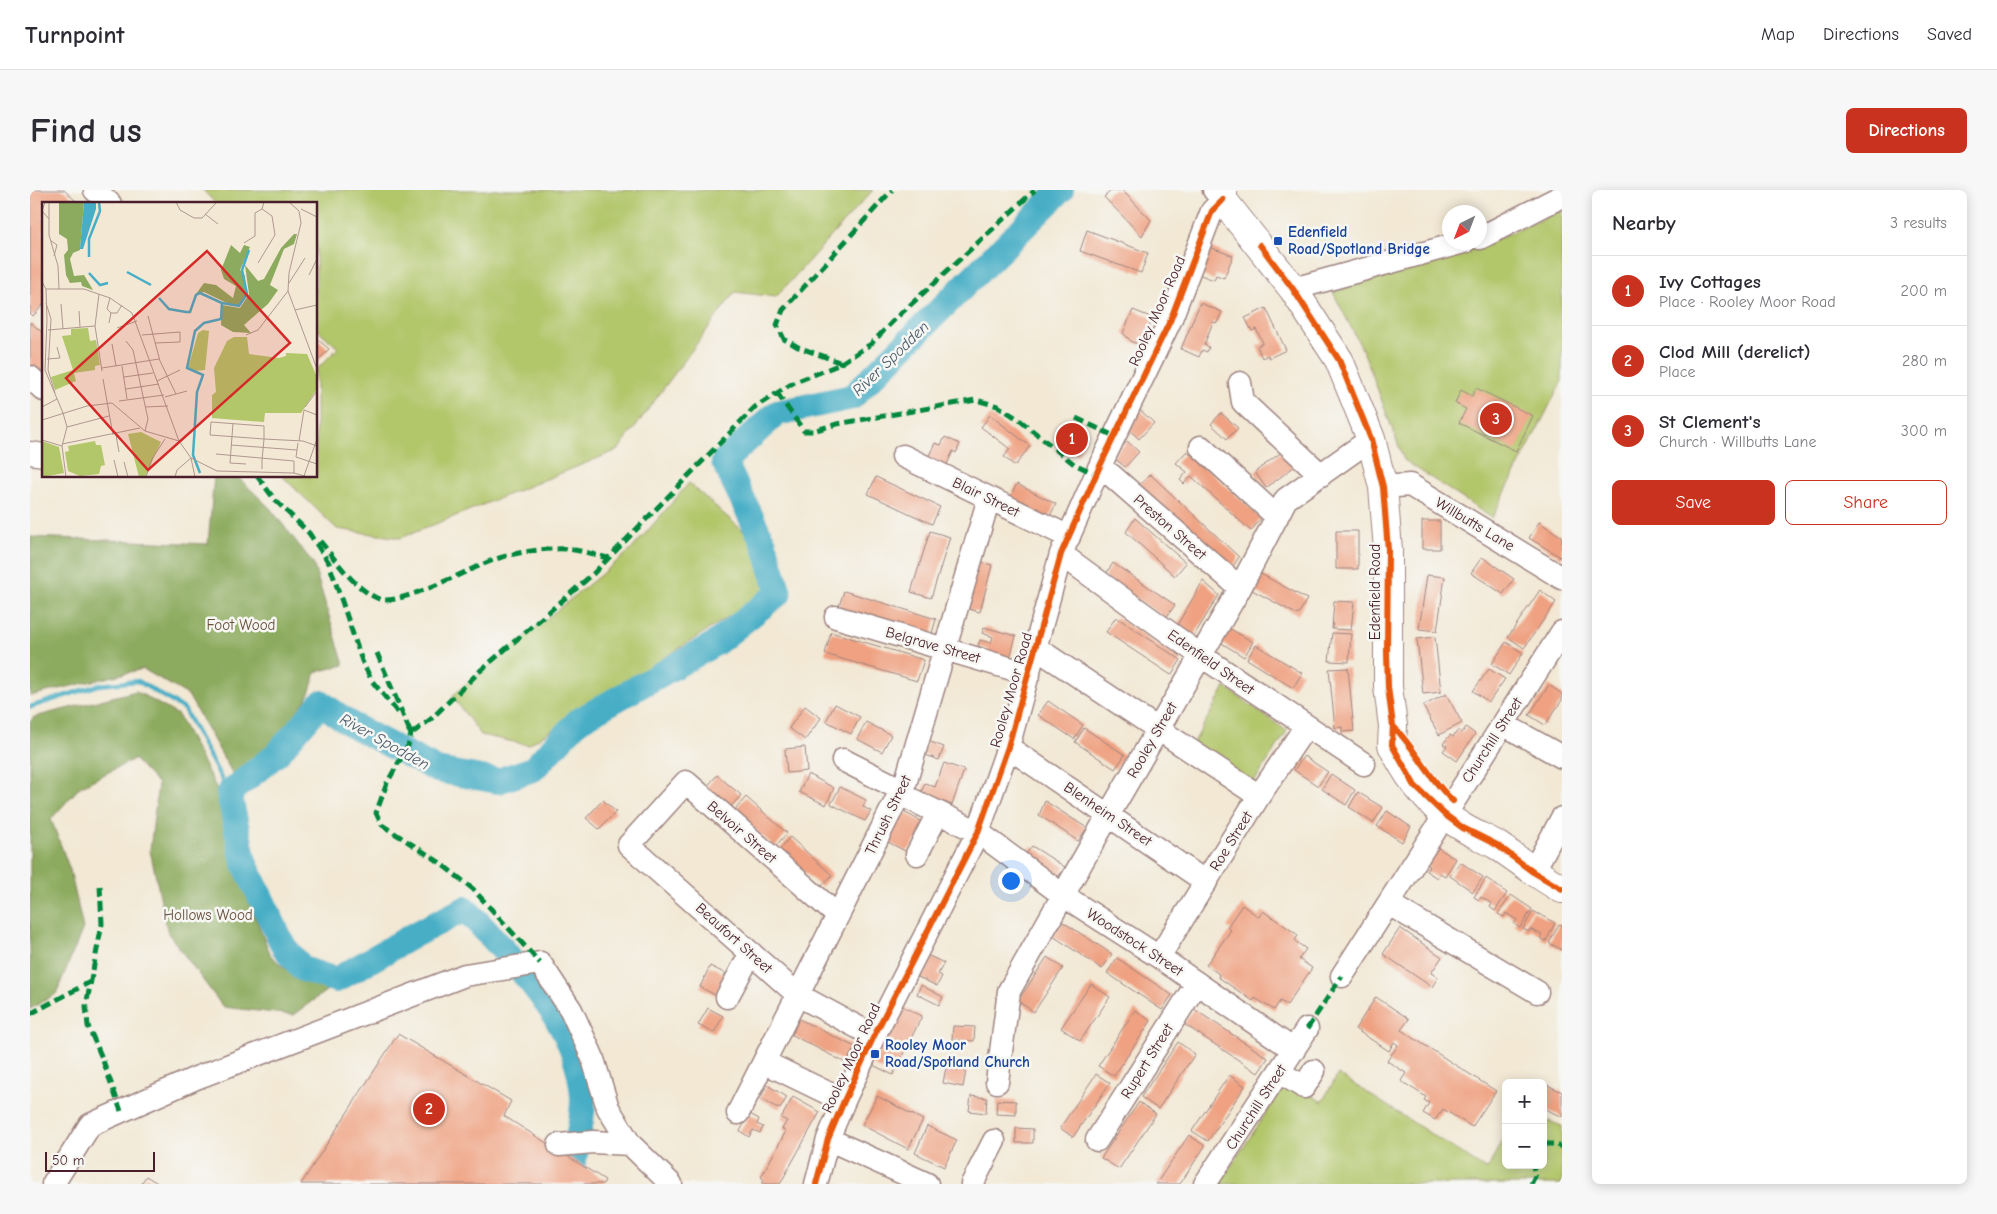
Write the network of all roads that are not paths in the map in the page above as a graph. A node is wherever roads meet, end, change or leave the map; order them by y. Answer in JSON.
{"nodes":[{"id":1,"x":95,"y":190,"type":"edge"},
{"id":2,"x":1220,"y":193,"type":"edge"},
{"id":3,"x":1562,"y":196,"type":"edge"},
{"id":4,"x":108,"y":202,"type":"edge"},
{"id":5,"x":1487,"y":234,"type":"edge"},
{"id":6,"x":1442,"y":248,"type":"edge"},
{"id":7,"x":1293,"y":289,"type":"junction"},
{"id":8,"x":30,"y":377,"type":"edge"},
{"id":9,"x":1240,"y":383,"type":"dead end"},
{"id":10,"x":42,"y":388,"type":"edge"},
{"id":11,"x":1371,"y":439,"type":"junction"},
{"id":12,"x":1201,"y":447,"type":"dead end"},
{"id":13,"x":903,"y":456,"type":"dead end"},
{"id":14,"x":1099,"y":468,"type":"junction"},
{"id":15,"x":1321,"y":475,"type":"junction"},
{"id":16,"x":1383,"y":487,"type":"junction"},
{"id":17,"x":989,"y":498,"type":"junction"},
{"id":18,"x":1277,"y":517,"type":"junction"},
{"id":19,"x":1065,"y":546,"type":"junction"},
{"id":20,"x":1562,"y":578,"type":"edge"},
{"id":21,"x":1240,"y":588,"type":"junction"},
{"id":22,"x":836,"y":617,"type":"dead end"},
{"id":23,"x":1561,"y":635,"type":"edge"},
{"id":24,"x":1036,"y":648,"type":"junction"},
{"id":25,"x":945,"y":649,"type":"junction"},
{"id":26,"x":1200,"y":655,"type":"junction"},
{"id":27,"x":1029,"y":674,"type":"junction"},
{"id":28,"x":1503,"y":724,"type":"junction"},
{"id":29,"x":1306,"y":726,"type":"junction"},
{"id":30,"x":1158,"y":729,"type":"junction"},
{"id":31,"x":1008,"y":746,"type":"junction"},
{"id":32,"x":1562,"y":756,"type":"edge"},
{"id":33,"x":843,"y":760,"type":"dead end"},
{"id":34,"x":1364,"y":764,"type":"dead end"},
{"id":35,"x":901,"y":792,"type":"junction"},
{"id":36,"x":1259,"y":796,"type":"junction"},
{"id":37,"x":1449,"y":808,"type":"junction"},
{"id":38,"x":938,"y":813,"type":"junction"},
{"id":39,"x":1109,"y":814,"type":"junction"},
{"id":40,"x":1562,"y":818,"type":"edge"},
{"id":41,"x":651,"y":821,"type":"joint"},
{"id":42,"x":978,"y":832,"type":"junction"},
{"id":43,"x":917,"y":854,"type":"dead end"},
{"id":44,"x":1533,"y":872,"type":"junction"},
{"id":45,"x":1206,"y":882,"type":"junction"},
{"id":46,"x":1562,"y":890,"type":"edge"},
{"id":47,"x":1064,"y":896,"type":"junction"},
{"id":48,"x":1389,"y":904,"type":"junction"},
{"id":49,"x":838,"y":916,"type":"junction"},
{"id":50,"x":751,"y":953,"type":"junction"},
{"id":51,"x":1159,"y":957,"type":"junction"},
{"id":52,"x":1342,"y":976,"type":"dead end"},
{"id":53,"x":1197,"y":983,"type":"junction"},
{"id":54,"x":1537,"y":992,"type":"dead end"},
{"id":55,"x":798,"y":994,"type":"junction"},
{"id":56,"x":728,"y":997,"type":"dead end"},
{"id":57,"x":1307,"y":1029,"type":"dead end"},
{"id":58,"x":874,"y":1036,"type":"junction"},
{"id":59,"x":1294,"y":1050,"type":"junction"},
{"id":60,"x":764,"y":1062,"type":"junction"},
{"id":61,"x":1314,"y":1071,"type":"dead end"},
{"id":62,"x":1279,"y":1072,"type":"junction"},
{"id":63,"x":997,"y":1082,"type":"dead end"},
{"id":64,"x":844,"y":1101,"type":"junction"},
{"id":65,"x":738,"y":1113,"type":"dead end"},
{"id":66,"x":828,"y":1138,"type":"junction"},
{"id":67,"x":1097,"y":1140,"type":"dead end"},
{"id":68,"x":994,"y":1141,"type":"dead end"},
{"id":69,"x":630,"y":1144,"type":"junction"},
{"id":70,"x":559,"y":1145,"type":"dead end"},
{"id":71,"x":53,"y":1184,"type":"edge"},
{"id":72,"x":671,"y":1184,"type":"edge"},
{"id":73,"x":816,"y":1184,"type":"edge"},
{"id":74,"x":926,"y":1184,"type":"edge"},
{"id":75,"x":972,"y":1184,"type":"edge"},
{"id":76,"x":1205,"y":1184,"type":"edge"}],
"edges":[{"from":1,"to":4,"type":"street"},
{"from":2,"to":7,"type":"main road","name":"Edenfield Road"},
{"from":2,"to":14,"type":"street","name":"Rooley Moor Road"},
{"from":3,"to":5,"type":"street"},
{"from":6,"to":7,"type":"street"},
{"from":7,"to":11,"type":"main road","name":"Edenfield Road"},
{"from":8,"to":10,"type":"street"},
{"from":9,"to":15,"type":"street"},
{"from":11,"to":15,"type":"street","name":"Rooley Street"},
{"from":11,"to":16,"type":"main road","name":"Edenfield Road"},
{"from":12,"to":18,"type":"street"},
{"from":13,"to":17,"type":"street","name":"Blair Street"},
{"from":14,"to":19,"type":"street","name":"Rooley Moor Road"},
{"from":14,"to":21,"type":"street","name":"Preston Street"},
{"from":15,"to":18,"type":"street","name":"Rooley Street"},
{"from":16,"to":20,"type":"street","name":"Willbutts Lane"},
{"from":16,"to":37,"type":"main road","name":"Edenfield Road"},
{"from":17,"to":19,"type":"street","name":"Blair Street"},
{"from":17,"to":25,"type":"street","name":"Thrush Street"},
{"from":18,"to":21,"type":"street","name":"Rooley Street"},
{"from":19,"to":24,"type":"street","name":"Rooley Moor Road"},
{"from":19,"to":26,"type":"street","name":"Edenfield Street"},
{"from":21,"to":26,"type":"street","name":"Rooley Street"},
{"from":22,"to":25,"type":"street","name":"Belgrave Street"},
{"from":23,"to":28,"type":"street","name":"Churchill Street"},
{"from":24,"to":27,"type":"street","name":"Rooley Moor Road"},
{"from":24,"to":30,"type":"street"},
{"from":25,"to":27,"type":"street","name":"Belgrave Street"},
{"from":25,"to":35,"type":"street","name":"Thrush Street"},
{"from":26,"to":29,"type":"street","name":"Edenfield Street"},
{"from":26,"to":30,"type":"street","name":"Rooley Street"},
{"from":27,"to":31,"type":"street","name":"Rooley Moor Road"},
{"from":28,"to":32,"type":"street"},
{"from":28,"to":37,"type":"street","name":"Churchill Street"},
{"from":29,"to":34,"type":"street","name":"Edenfield Street"},
{"from":29,"to":36,"type":"street","name":"Roe Street"},
{"from":30,"to":36,"type":"street"},
{"from":30,"to":39,"type":"street","name":"Rooley Street"},
{"from":31,"to":39,"type":"street","name":"Blenheim Street"},
{"from":31,"to":42,"type":"street","name":"Rooley Moor Road"},
{"from":33,"to":35,"type":"street","name":"Woodstock Street"},
{"from":35,"to":38,"type":"street","name":"Woodstock Street"},
{"from":35,"to":49,"type":"street","name":"Thrush Street"},
{"from":36,"to":45,"type":"street","name":"Roe Street"},
{"from":37,"to":44,"type":"main road","name":"Edenfield Road"},
{"from":37,"to":48,"type":"street","name":"Churchill Street"},
{"from":38,"to":42,"type":"street","name":"Woodstock Street"},
{"from":38,"to":43,"type":"street"},
{"from":39,"to":45,"type":"street","name":"Blenheim Street"},
{"from":39,"to":47,"type":"street","name":"Rooley Street"},
{"from":40,"to":44,"type":"street"},
{"from":41,"to":49,"type":"street","name":"Belvoir Street"},
{"from":41,"to":50,"type":"street","name":"Beaufort Street"},
{"from":42,"to":47,"type":"street","name":"Woodstock Street"},
{"from":42,"to":58,"type":"street","name":"Rooley Moor Road"},
{"from":44,"to":46,"type":"main road","name":"Edenfield Road"},
{"from":45,"to":51,"type":"street","name":"Roe Street"},
{"from":47,"to":51,"type":"street","name":"Woodstock Street"},
{"from":47,"to":63,"type":"street","name":"Rooley Street"},
{"from":48,"to":52,"type":"street","name":"Churchill Street"},
{"from":48,"to":54,"type":"street"},
{"from":49,"to":55,"type":"street","name":"Thrush Street"},
{"from":50,"to":55,"type":"street","name":"Beaufort Street"},
{"from":50,"to":56,"type":"street"},
{"from":51,"to":53,"type":"street","name":"Woodstock Street"},
{"from":53,"to":59,"type":"street","name":"Woodstock Street"},
{"from":53,"to":67,"type":"street","name":"Rupert Street"},
{"from":55,"to":58,"type":"street","name":"Beaufort Street"},
{"from":55,"to":60,"type":"street","name":"Thrush Street"},
{"from":57,"to":59,"type":"street","name":"Churchill Street"},
{"from":58,"to":64,"type":"street","name":"Rooley Moor Road"},
{"from":59,"to":62,"type":"street","name":"Churchill Street"},
{"from":60,"to":64,"type":"street"},
{"from":60,"to":65,"type":"street","name":"Thrush Street"},
{"from":61,"to":62,"type":"street"},
{"from":62,"to":76,"type":"street","name":"Churchill Street"},
{"from":64,"to":66,"type":"street","name":"Rooley Moor Road"},
{"from":66,"to":73,"type":"street","name":"Rooley Moor Road"},
{"from":66,"to":74,"type":"street"},
{"from":68,"to":75,"type":"street"},
{"from":69,"to":70,"type":"street"},
{"from":69,"to":71,"type":"street"},
{"from":69,"to":72,"type":"street"}]}
